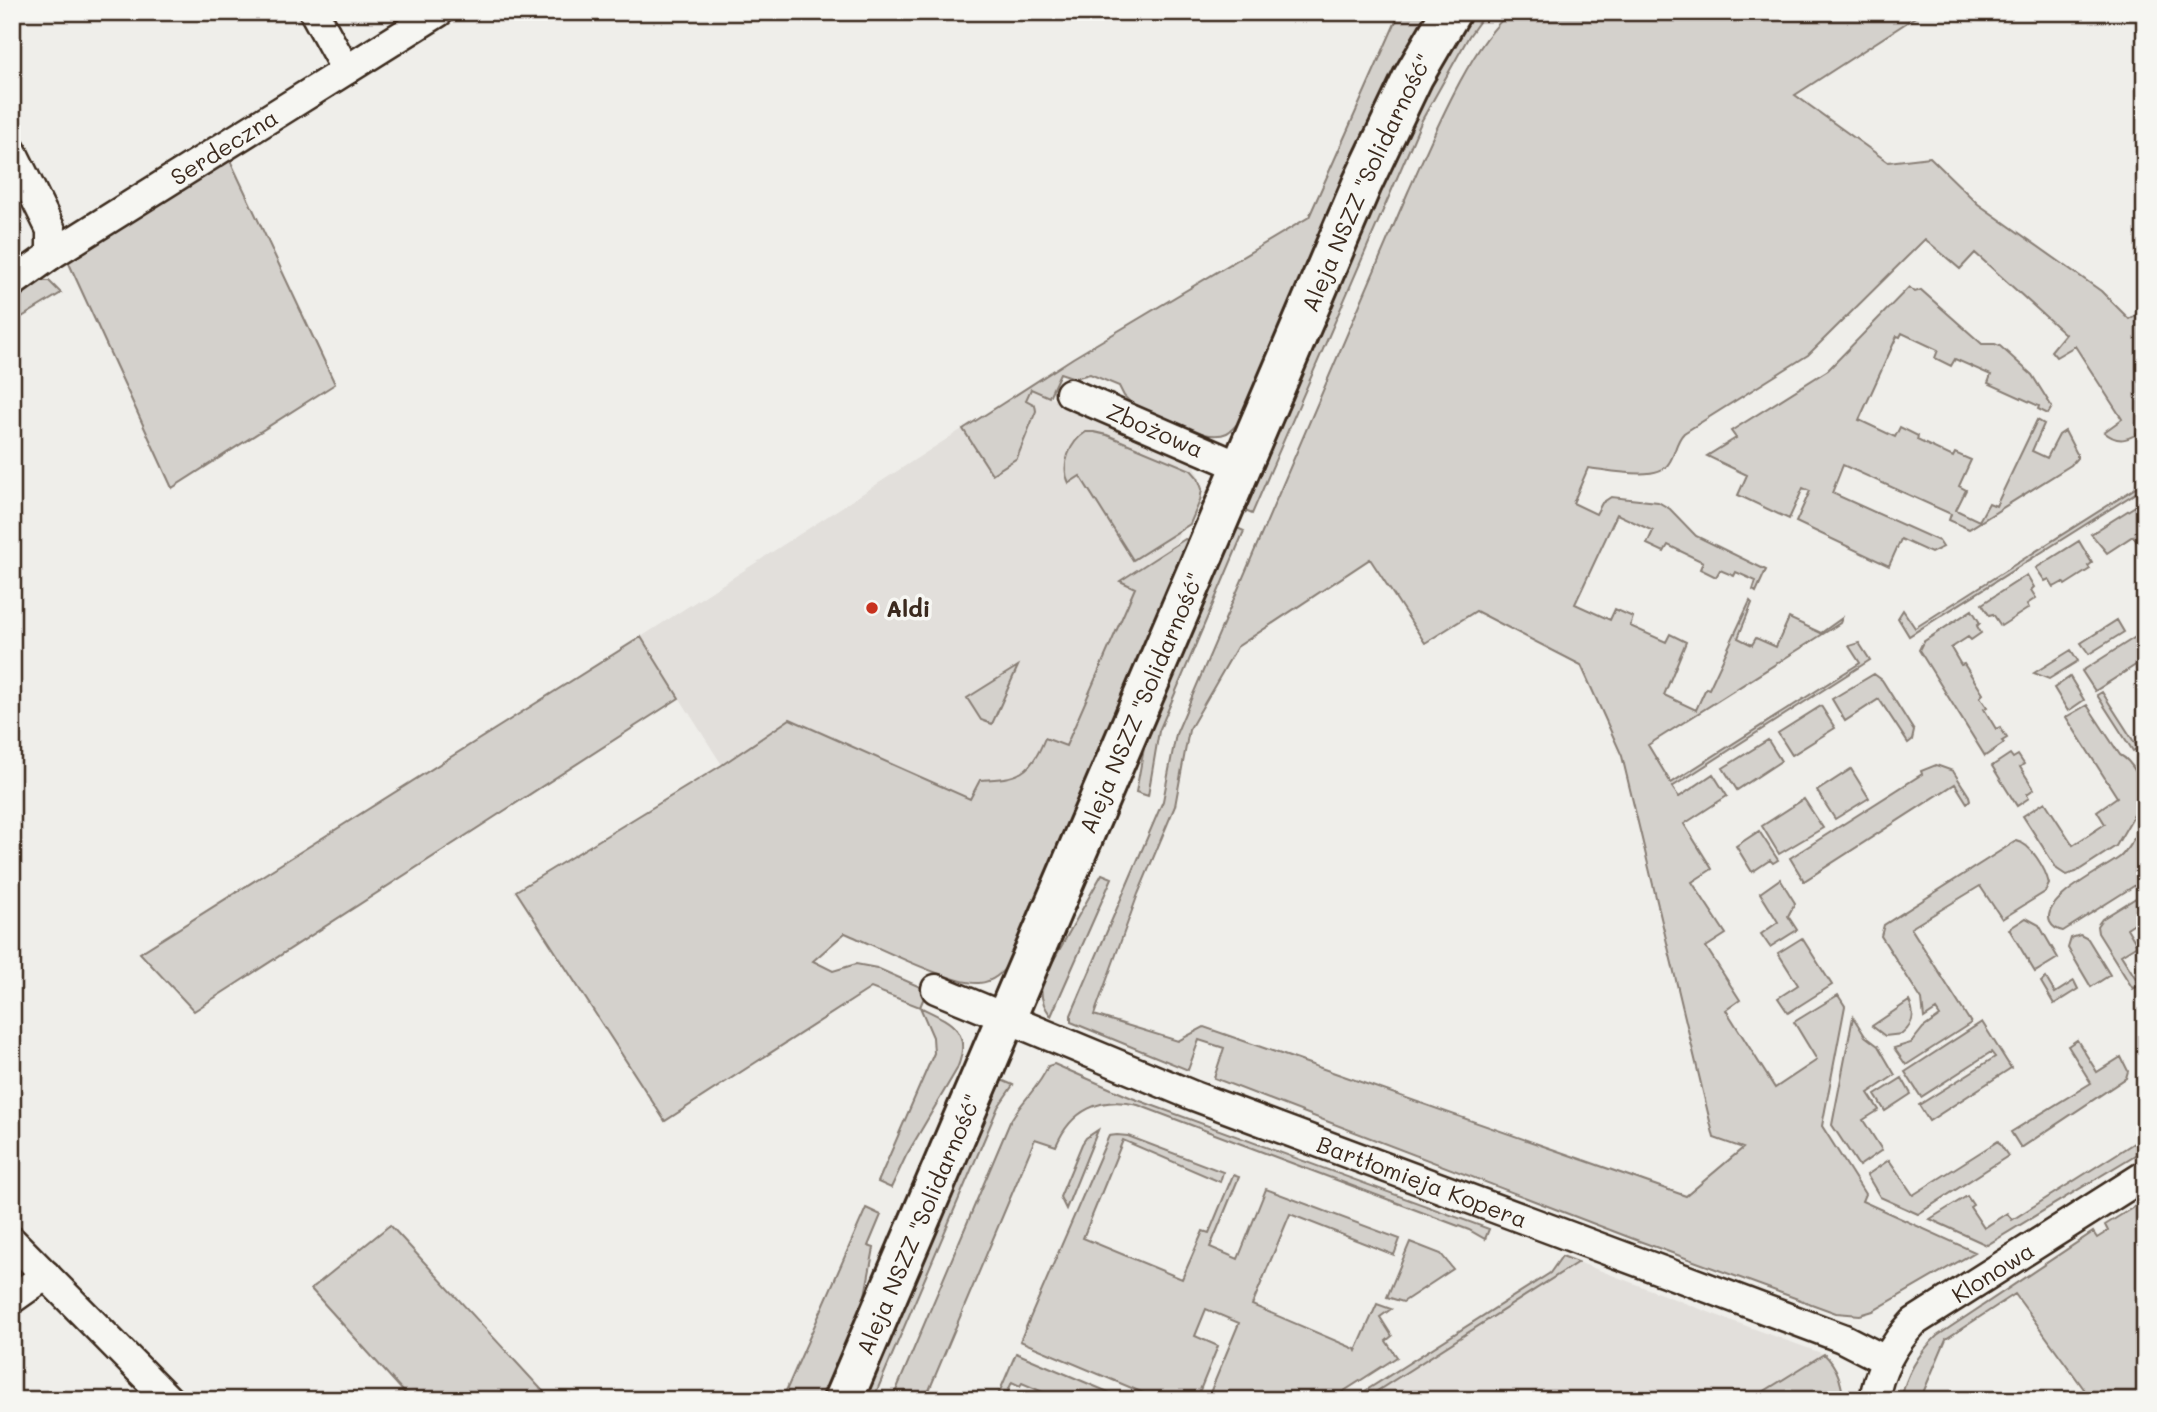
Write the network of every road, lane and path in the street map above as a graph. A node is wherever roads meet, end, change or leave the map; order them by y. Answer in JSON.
{"nodes":[{"id":1,"x":314,"y":12,"type":"edge"},
{"id":2,"x":439,"y":12,"type":"edge"},
{"id":3,"x":1451,"y":12,"type":"edge"},
{"id":4,"x":346,"y":70,"type":"junction"},
{"id":5,"x":12,"y":151,"type":"edge"},
{"id":6,"x":51,"y":255,"type":"junction"},
{"id":7,"x":12,"y":283,"type":"edge"},
{"id":8,"x":1070,"y":393,"type":"dead end"},
{"id":9,"x":1241,"y":467,"type":"junction"},
{"id":10,"x":936,"y":989,"type":"dead end"},
{"id":11,"x":1006,"y":1019,"type":"junction"},
{"id":12,"x":2145,"y":1175,"type":"edge"},
{"id":13,"x":12,"y":1241,"type":"edge"},
{"id":14,"x":47,"y":1275,"type":"junction"},
{"id":15,"x":12,"y":1299,"type":"edge"},
{"id":16,"x":1885,"y":1360,"type":"junction"},
{"id":17,"x":169,"y":1400,"type":"edge"},
{"id":18,"x":843,"y":1400,"type":"edge"},
{"id":19,"x":1874,"y":1400,"type":"edge"}],
"edges":[{"from":1,"to":4,"type":"street"},
{"from":2,"to":4,"type":"street","name":"Serdeczna"},
{"from":3,"to":9,"type":"street","name":"Aleja NSZZ \"Solidarność\""},
{"from":4,"to":6,"type":"street","name":"Serdeczna"},
{"from":5,"to":6,"type":"street"},
{"from":6,"to":7,"type":"street","name":"Serdeczna"},
{"from":8,"to":9,"type":"street","name":"Zbożowa"},
{"from":9,"to":11,"type":"street","name":"Aleja NSZZ \"Solidarność\""},
{"from":10,"to":11,"type":"street","name":"Bartłomieja Kopera"},
{"from":11,"to":16,"type":"street","name":"Bartłomieja Kopera"},
{"from":11,"to":18,"type":"street","name":"Aleja NSZZ \"Solidarność\""},
{"from":12,"to":16,"type":"street","name":"Klonowa"},
{"from":13,"to":14,"type":"street"},
{"from":14,"to":15,"type":"street"},
{"from":14,"to":17,"type":"street"},
{"from":16,"to":19,"type":"street","name":"Klonowa"}]}
